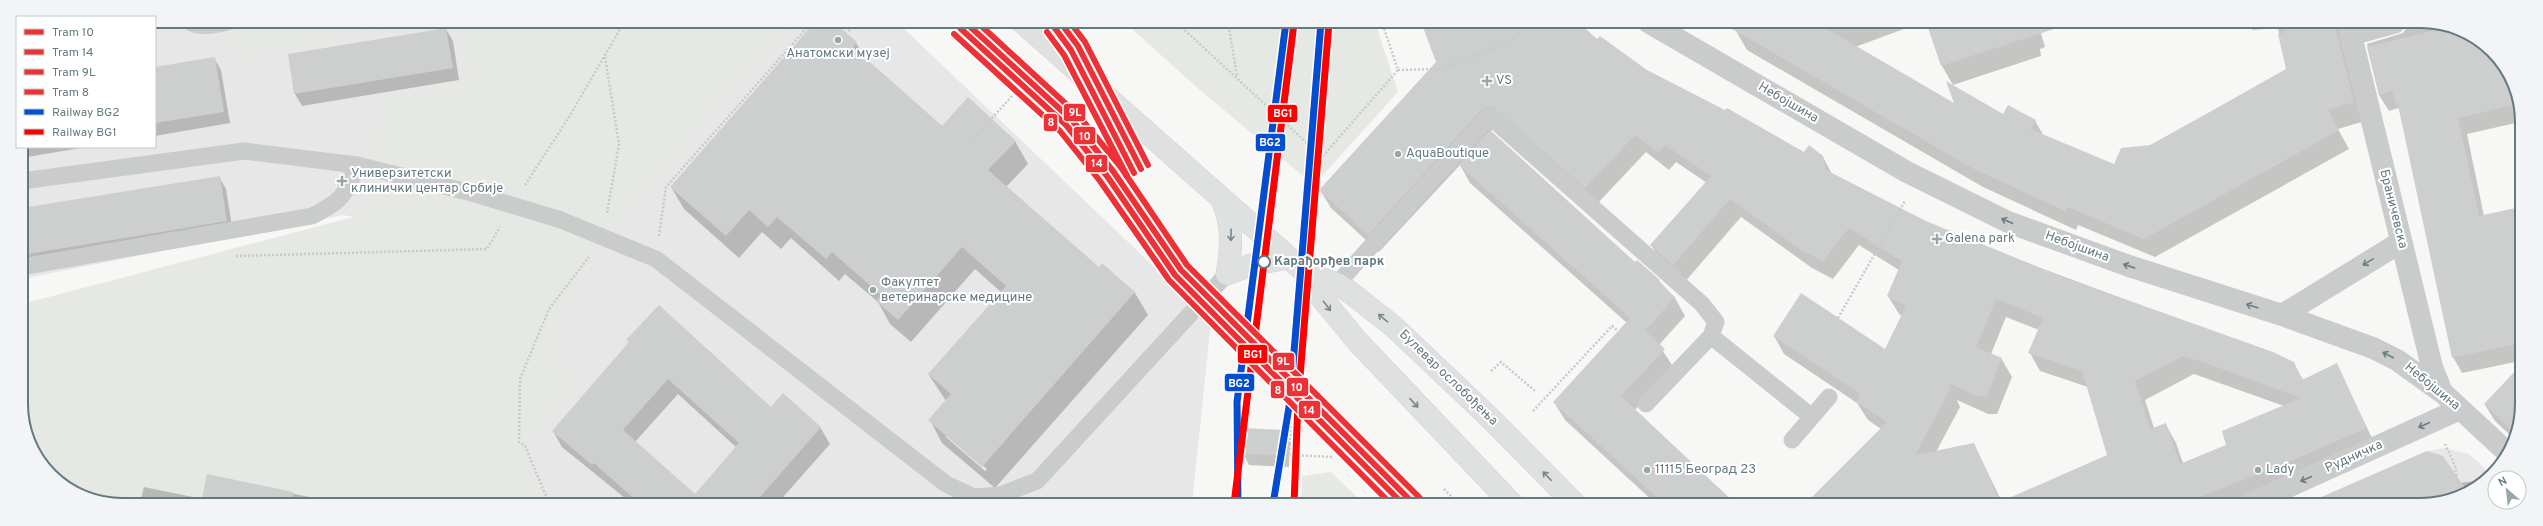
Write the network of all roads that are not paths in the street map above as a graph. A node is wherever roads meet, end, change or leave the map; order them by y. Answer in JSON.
{"nodes":[{"id":1,"x":1029,"y":28,"type":"edge"},
{"id":2,"x":1658,"y":28,"type":"edge"},
{"id":3,"x":2349,"y":29,"type":"edge"},
{"id":4,"x":357,"y":165,"type":"junction"},
{"id":5,"x":28,"y":180,"type":"edge"},
{"id":6,"x":1222,"y":198,"type":"junction"},
{"id":7,"x":2401,"y":242,"type":"junction"},
{"id":8,"x":1288,"y":258,"type":"junction"},
{"id":9,"x":28,"y":266,"type":"edge"},
{"id":10,"x":1306,"y":273,"type":"junction"},
{"id":11,"x":1227,"y":274,"type":"junction"},
{"id":12,"x":1337,"y":284,"type":"junction"},
{"id":13,"x":2282,"y":315,"type":"junction"},
{"id":14,"x":1711,"y":336,"type":"junction"},
{"id":15,"x":2443,"y":393,"type":"junction"},
{"id":16,"x":1829,"y":397,"type":"dead end"},
{"id":17,"x":1646,"y":404,"type":"dead end"},
{"id":18,"x":2460,"y":409,"type":"junction"},
{"id":19,"x":1812,"y":418,"type":"junction"},
{"id":20,"x":1792,"y":440,"type":"dead end"},
{"id":21,"x":2503,"y":449,"type":"edge"},
{"id":22,"x":1506,"y":498,"type":"edge"},
{"id":23,"x":1569,"y":498,"type":"edge"},
{"id":24,"x":2263,"y":498,"type":"edge"}],
"edges":[{"from":1,"to":6,"type":"main road","name":"Булевар ослобођења"},
{"from":13,"to":2,"type":"street","name":"Небојшина","one_way":true},
{"from":3,"to":7,"type":"street","name":"Браничевска"},
{"from":4,"to":5,"type":"lane"},
{"from":4,"to":9,"type":"lane"},
{"from":4,"to":11,"type":"lane"},
{"from":6,"to":8,"type":"main road","name":"Булевар ослобођења"},
{"from":6,"to":11,"type":"main road","one_way":true},
{"from":7,"to":13,"type":"street","one_way":true},
{"from":7,"to":15,"type":"street","name":"Браничевска"},
{"from":8,"to":10,"type":"main road","name":"Булевар ослобођења"},
{"from":8,"to":11,"type":"main road"},
{"from":10,"to":12,"type":"main road","name":"Булевар ослобођења"},
{"from":10,"to":22,"type":"main road","name":"Булевар ослобођења","one_way":true},
{"from":12,"to":14,"type":"lane"},
{"from":23,"to":12,"type":"main road","name":"Булевар ослобођења","one_way":true},
{"from":15,"to":13,"type":"street","name":"Небојшина","one_way":true},
{"from":14,"to":17,"type":"lane"},
{"from":14,"to":19,"type":"lane"},
{"from":15,"to":18,"type":"street","name":"Небојшина"},
{"from":16,"to":19,"type":"lane"},
{"from":18,"to":21,"type":"street","name":"Небојшина"},
{"from":18,"to":24,"type":"street","name":"Рудничка","one_way":true},
{"from":19,"to":20,"type":"lane"}]}
